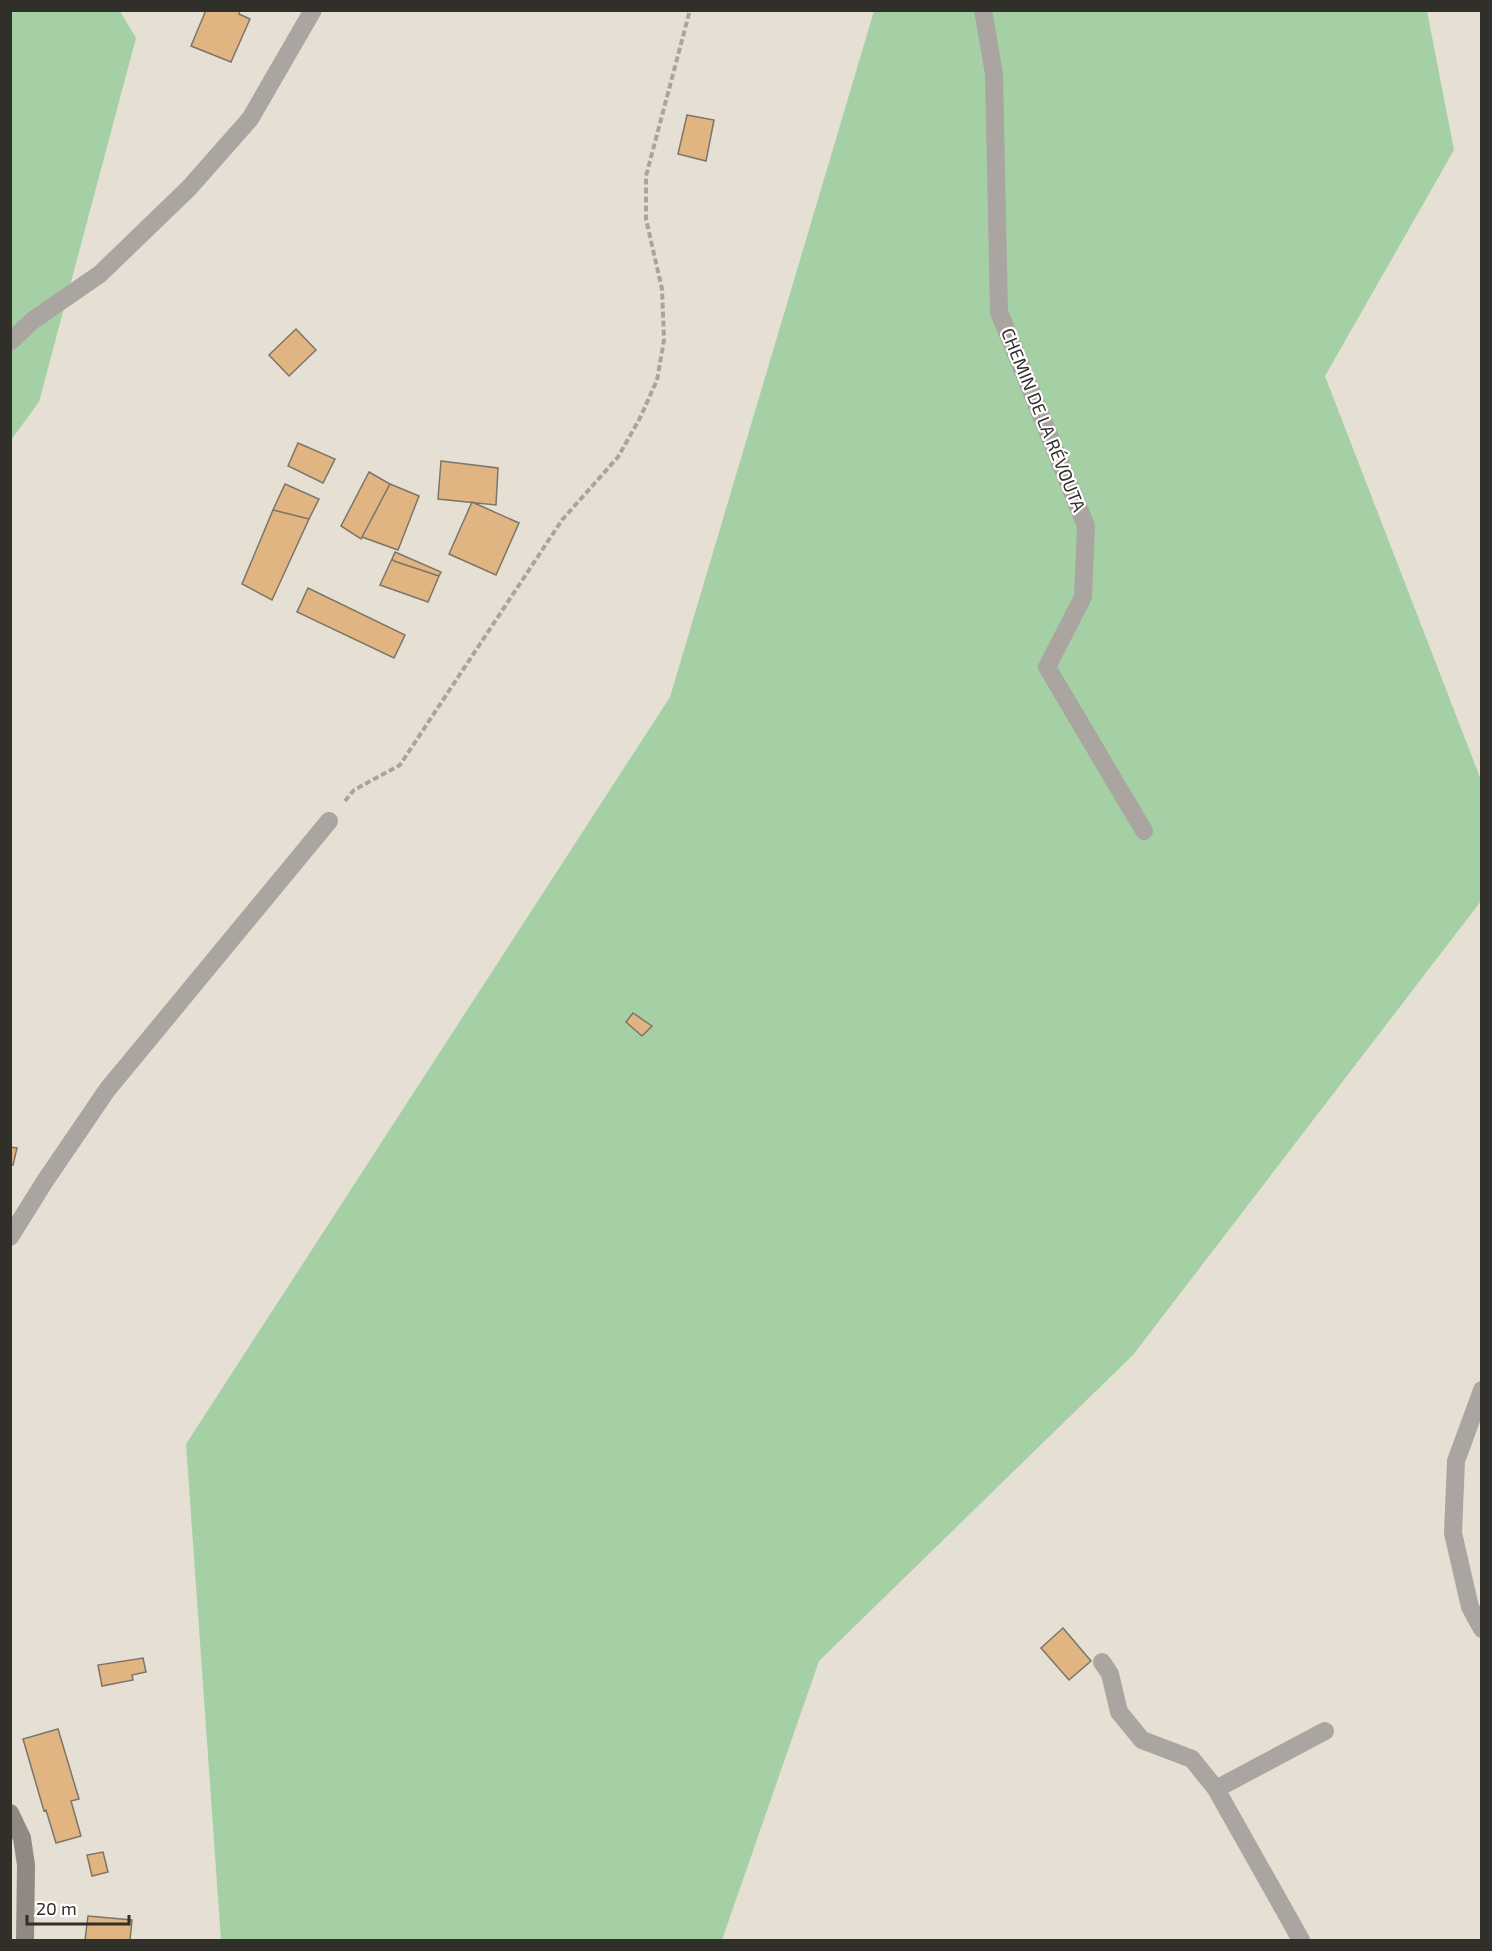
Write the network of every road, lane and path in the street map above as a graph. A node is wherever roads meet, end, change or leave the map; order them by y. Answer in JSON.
{"nodes":[{"id":1,"x":313,"y":10,"type":"edge"},
{"id":2,"x":690,"y":10,"type":"edge"},
{"id":3,"x":983,"y":10,"type":"edge"},
{"id":4,"x":10,"y":342,"type":"edge"},
{"id":5,"x":329,"y":821,"type":"joint"},
{"id":6,"x":1144,"y":831,"type":"dead end"},
{"id":7,"x":10,"y":1237,"type":"edge"},
{"id":8,"x":1482,"y":1390,"type":"edge"},
{"id":9,"x":1482,"y":1629,"type":"edge"},
{"id":10,"x":1102,"y":1662,"type":"dead end"},
{"id":11,"x":1325,"y":1731,"type":"dead end"},
{"id":12,"x":1216,"y":1789,"type":"junction"},
{"id":13,"x":10,"y":1813,"type":"edge"},
{"id":14,"x":25,"y":1941,"type":"edge"},
{"id":15,"x":1301,"y":1941,"type":"edge"}],
"edges":[{"from":1,"to":4,"type":"street"},
{"from":2,"to":5,"type":"path"},
{"from":3,"to":6,"type":"street","name":"CHEMIN DE LA RÉVOUTA"},
{"from":5,"to":7,"type":"street"},
{"from":8,"to":9,"type":"street"},
{"from":10,"to":12,"type":"street"},
{"from":11,"to":12,"type":"street"},
{"from":12,"to":15,"type":"street"},
{"from":13,"to":14,"type":"street"}]}
